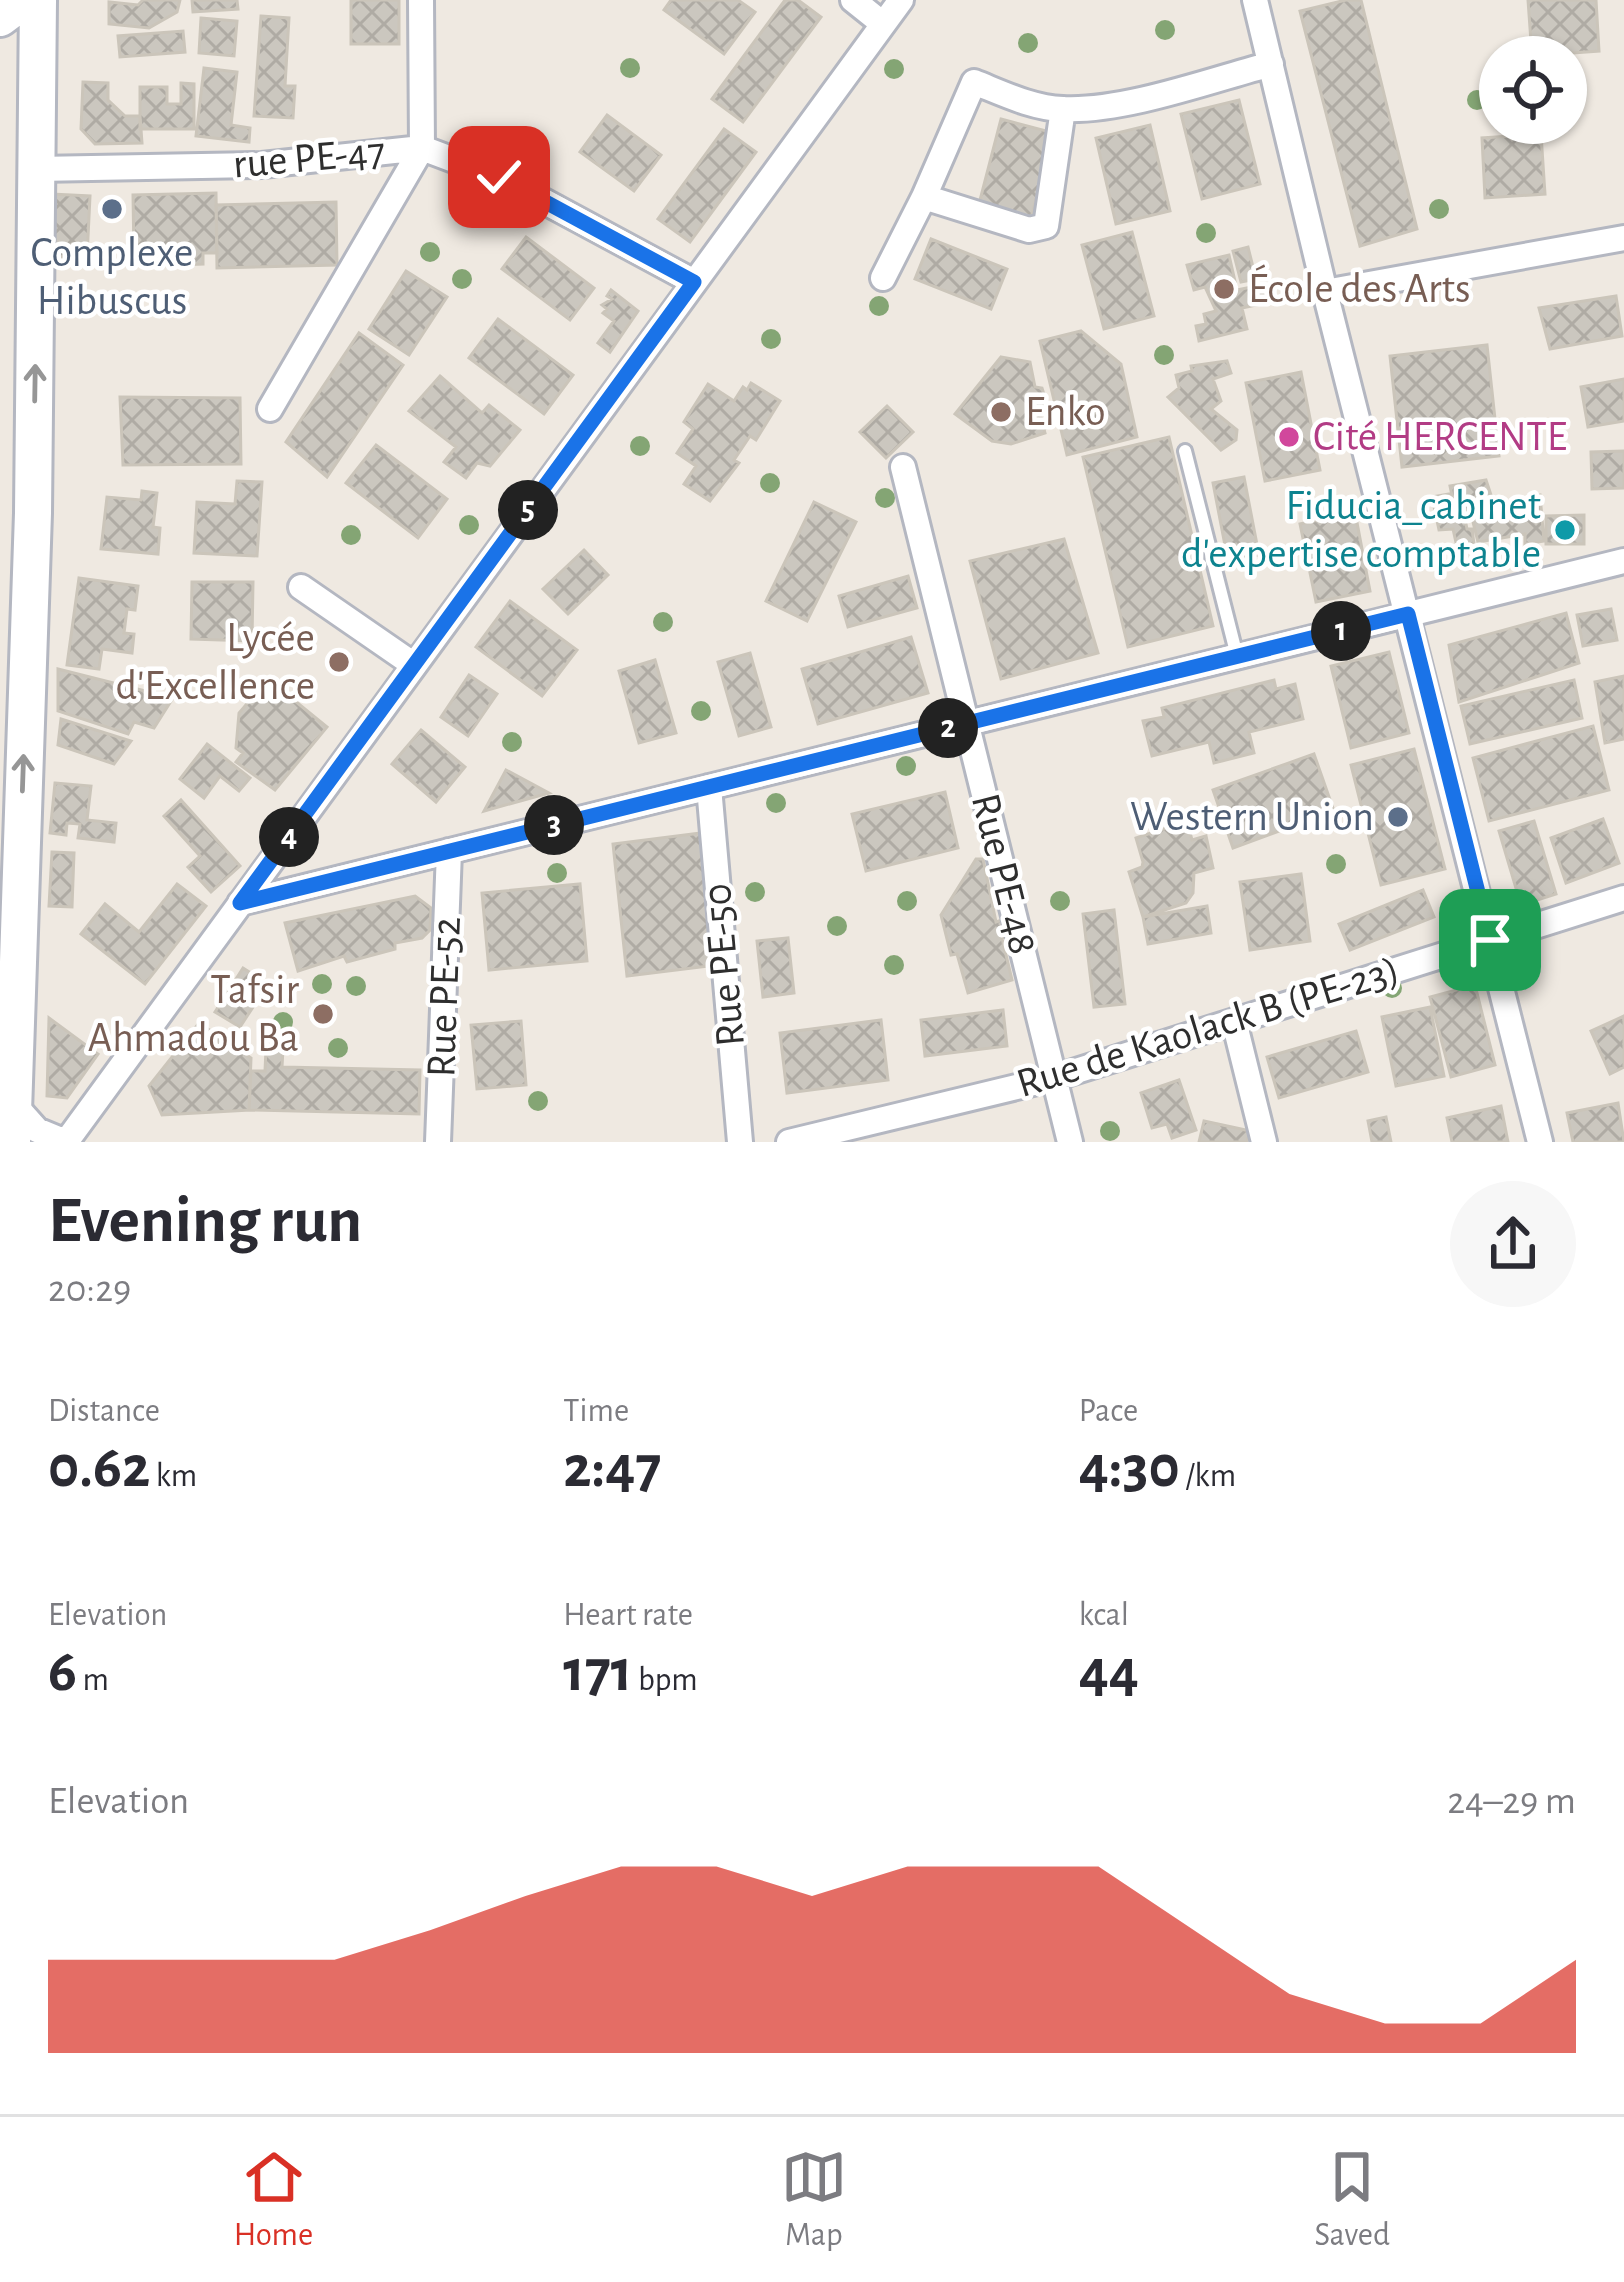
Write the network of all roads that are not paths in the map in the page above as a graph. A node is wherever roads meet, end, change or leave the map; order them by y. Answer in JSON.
{"nodes":[{"id":1,"x":24,"y":0,"type":"edge"},
{"id":2,"x":38,"y":0,"type":"edge"},
{"id":3,"x":421,"y":0,"type":"edge"},
{"id":4,"x":854,"y":0,"type":"edge"},
{"id":5,"x":901,"y":0,"type":"edge"},
{"id":6,"x":1255,"y":0,"type":"edge"},
{"id":7,"x":0,"y":18,"type":"edge"},
{"id":8,"x":883,"y":24,"type":"junction"},
{"id":9,"x":1271,"y":64,"type":"junction"},
{"id":10,"x":1063,"y":109,"type":"junction"},
{"id":11,"x":422,"y":148,"type":"junction"},
{"id":12,"x":37,"y":170,"type":"junction"},
{"id":13,"x":924,"y":196,"type":"junction"},
{"id":14,"x":1624,"y":238,"type":"edge"},
{"id":15,"x":883,"y":278,"type":"dead end"},
{"id":16,"x":694,"y":282,"type":"junction"},
{"id":17,"x":1325,"y":292,"type":"junction"},
{"id":18,"x":270,"y":409,"type":"dead end"},
{"id":19,"x":1185,"y":451,"type":"dead end"},
{"id":20,"x":903,"y":466,"type":"dead end"},
{"id":21,"x":1624,"y":561,"type":"edge"},
{"id":22,"x":301,"y":587,"type":"dead end"},
{"id":23,"x":1408,"y":614,"type":"junction"},
{"id":24,"x":1237,"y":656,"type":"junction"},
{"id":25,"x":414,"y":665,"type":"junction"},
{"id":26,"x":967,"y":724,"type":"junction"},
{"id":27,"x":709,"y":788,"type":"junction"},
{"id":28,"x":449,"y":851,"type":"junction"},
{"id":29,"x":1624,"y":898,"type":"edge"},
{"id":30,"x":240,"y":903,"type":"junction"},
{"id":31,"x":1490,"y":940,"type":"junction"},
{"id":32,"x":1234,"y":1021,"type":"junction"},
{"id":33,"x":1054,"y":1078,"type":"junction"},
{"id":34,"x":12,"y":1102,"type":"junction"},
{"id":35,"x":12,"y":1142,"type":"edge"},
{"id":36,"x":66,"y":1142,"type":"edge"},
{"id":37,"x":438,"y":1142,"type":"edge"},
{"id":38,"x":740,"y":1142,"type":"edge"},
{"id":39,"x":789,"y":1142,"type":"edge"},
{"id":40,"x":1070,"y":1142,"type":"edge"},
{"id":41,"x":1264,"y":1142,"type":"edge"},
{"id":42,"x":1540,"y":1142,"type":"edge"}],
"edges":[{"from":1,"to":7,"type":"main road"},
{"from":2,"to":12,"type":"main road"},
{"from":3,"to":11,"type":"street"},
{"from":4,"to":8,"type":"street"},
{"from":5,"to":8,"type":"street"},
{"from":6,"to":9,"type":"street"},
{"from":8,"to":16,"type":"street"},
{"from":9,"to":10,"type":"street"},
{"from":9,"to":17,"type":"street"},
{"from":10,"to":13,"type":"street"},
{"from":10,"to":13,"type":"street"},
{"from":11,"to":12,"type":"street","name":"rue PE-47"},
{"from":11,"to":16,"type":"street","name":"rue PE-47"},
{"from":11,"to":18,"type":"street"},
{"from":34,"to":12,"type":"main road","one_way":true},
{"from":13,"to":15,"type":"street"},
{"from":14,"to":17,"type":"street"},
{"from":16,"to":25,"type":"street"},
{"from":17,"to":23,"type":"street"},
{"from":19,"to":24,"type":"lane"},
{"from":20,"to":26,"type":"street","name":"Rue PE-48"},
{"from":21,"to":23,"type":"street"},
{"from":22,"to":25,"type":"street"},
{"from":23,"to":24,"type":"street"},
{"from":23,"to":31,"type":"street"},
{"from":24,"to":26,"type":"street"},
{"from":25,"to":30,"type":"street"},
{"from":26,"to":27,"type":"street"},
{"from":26,"to":33,"type":"street","name":"Rue PE-48"},
{"from":27,"to":28,"type":"street"},
{"from":27,"to":38,"type":"street","name":"Rue PE-50"},
{"from":28,"to":30,"type":"street"},
{"from":28,"to":37,"type":"street","name":"Rue PE-52"},
{"from":29,"to":31,"type":"street","name":"Rue de Kaolack B (PE-23)"},
{"from":30,"to":36,"type":"street"},
{"from":31,"to":32,"type":"street","name":"Rue de Kaolack B (PE-23)"},
{"from":31,"to":42,"type":"street"},
{"from":32,"to":33,"type":"street","name":"Rue de Kaolack B (PE-23)"},
{"from":32,"to":41,"type":"street"},
{"from":33,"to":39,"type":"street","name":"Rue de Kaolack B (PE-23)"},
{"from":33,"to":40,"type":"street","name":"Rue PE-48"},
{"from":34,"to":35,"type":"main road"},
{"from":34,"to":36,"type":"street"}]}
